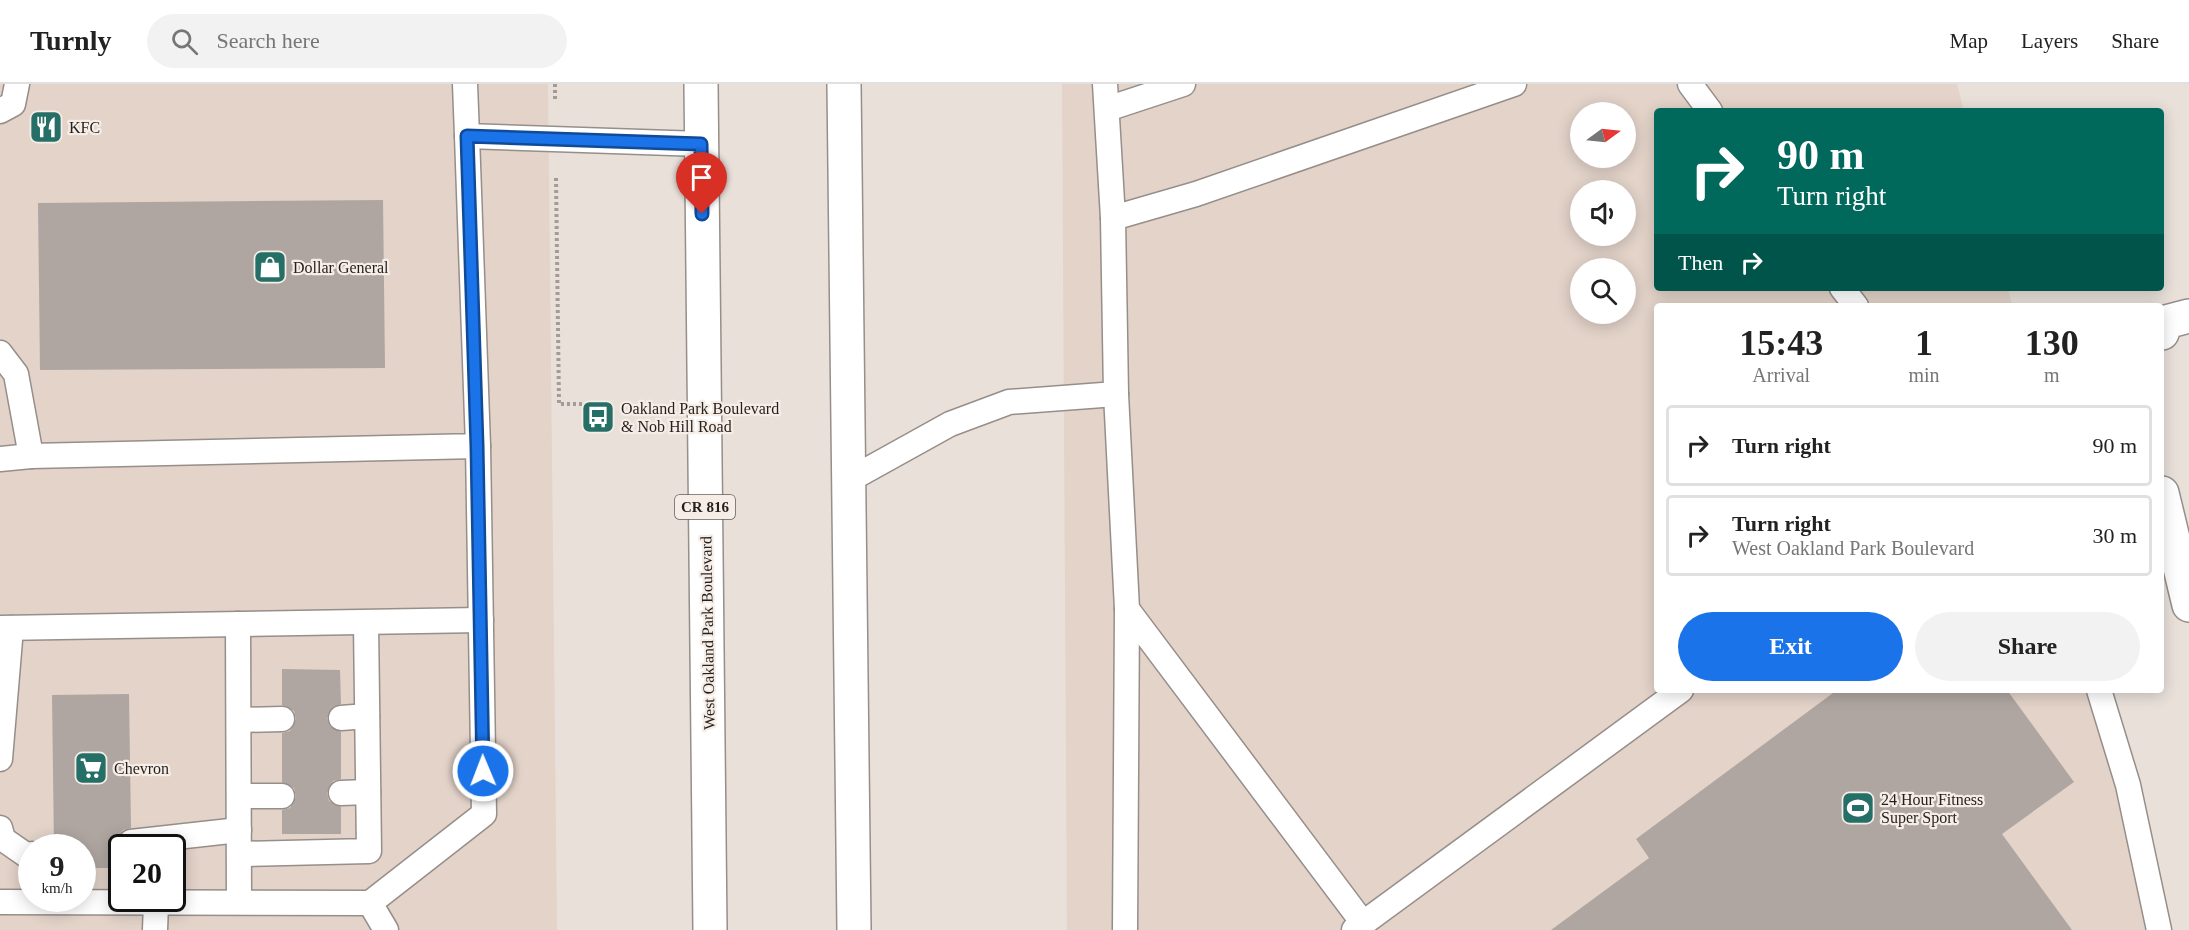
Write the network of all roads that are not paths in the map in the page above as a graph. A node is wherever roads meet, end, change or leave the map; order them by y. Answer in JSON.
{"nodes":[{"id":1,"x":17,"y":84,"type":"edge"},
{"id":2,"x":465,"y":84,"type":"edge"},
{"id":3,"x":701,"y":84,"type":"edge"},
{"id":4,"x":844,"y":84,"type":"edge"},
{"id":5,"x":1105,"y":84,"type":"edge"},
{"id":6,"x":1183,"y":84,"type":"edge"},
{"id":7,"x":1514,"y":84,"type":"edge"},
{"id":8,"x":1690,"y":84,"type":"edge"},
{"id":9,"x":1708,"y":108,"type":"edge"},
{"id":10,"x":1107,"y":110,"type":"junction"},
{"id":11,"x":0,"y":111,"type":"edge"},
{"id":12,"x":467,"y":136,"type":"junction"},
{"id":13,"x":701,"y":144,"type":"junction"},
{"id":14,"x":1113,"y":218,"type":"junction"},
{"id":15,"x":1844,"y":291,"type":"edge"},
{"id":16,"x":1854,"y":303,"type":"edge"},
{"id":17,"x":0,"y":353,"type":"edge"},
{"id":18,"x":1116,"y":394,"type":"junction"},
{"id":19,"x":477,"y":446,"type":"junction"},
{"id":20,"x":31,"y":456,"type":"junction"},
{"id":21,"x":0,"y":459,"type":"edge"},
{"id":22,"x":849,"y":480,"type":"junction"},
{"id":23,"x":2164,"y":502,"type":"edge"},
{"id":24,"x":2189,"y":605,"type":"edge"},
{"id":25,"x":1127,"y":609,"type":"junction"},
{"id":26,"x":481,"y":620,"type":"junction"},
{"id":27,"x":366,"y":623,"type":"junction"},
{"id":28,"x":238,"y":624,"type":"junction"},
{"id":29,"x":5,"y":628,"type":"edge"},
{"id":30,"x":1677,"y":693,"type":"edge"},
{"id":31,"x":2100,"y":693,"type":"edge"},
{"id":32,"x":367,"y":716,"type":"junction"},
{"id":33,"x":341,"y":718,"type":"dead end"},
{"id":34,"x":282,"y":719,"type":"dead end"},
{"id":35,"x":240,"y":720,"type":"junction"},
{"id":36,"x":0,"y":759,"type":"edge"},
{"id":37,"x":368,"y":792,"type":"junction"},
{"id":38,"x":341,"y":793,"type":"dead end"},
{"id":39,"x":240,"y":796,"type":"junction"},
{"id":40,"x":282,"y":796,"type":"dead end"},
{"id":41,"x":0,"y":828,"type":"edge"},
{"id":42,"x":239,"y":830,"type":"junction"},
{"id":43,"x":186,"y":836,"type":"edge"},
{"id":44,"x":18,"y":849,"type":"edge"},
{"id":45,"x":240,"y":854,"type":"junction"},
{"id":46,"x":0,"y":903,"type":"edge"},
{"id":47,"x":108,"y":903,"type":"edge"},
{"id":48,"x":186,"y":903,"type":"edge"},
{"id":49,"x":239,"y":903,"type":"junction"},
{"id":50,"x":370,"y":903,"type":"junction"},
{"id":51,"x":156,"y":912,"type":"edge"},
{"id":52,"x":1359,"y":926,"type":"edge"},
{"id":53,"x":155,"y":930,"type":"edge"},
{"id":54,"x":386,"y":930,"type":"edge"},
{"id":55,"x":710,"y":930,"type":"edge"},
{"id":56,"x":854,"y":930,"type":"edge"},
{"id":57,"x":1125,"y":930,"type":"edge"},
{"id":58,"x":2158,"y":930,"type":"edge"}],
"edges":[{"from":1,"to":11,"type":"lane"},
{"from":2,"to":12,"type":"lane"},
{"from":3,"to":13,"type":"main road","name":"West Oakland Park Boulevard","number":"CR 816"},
{"from":4,"to":22,"type":"main road"},
{"from":5,"to":10,"type":"lane"},
{"from":6,"to":10,"type":"lane"},
{"from":7,"to":14,"type":"lane"},
{"from":8,"to":9,"type":"lane"},
{"from":10,"to":14,"type":"lane"},
{"from":12,"to":13,"type":"lane"},
{"from":12,"to":19,"type":"lane"},
{"from":13,"to":55,"type":"main road","name":"West Oakland Park Boulevard","number":"CR 816"},
{"from":14,"to":18,"type":"lane"},
{"from":15,"to":16,"type":"lane"},
{"from":17,"to":20,"type":"lane"},
{"from":18,"to":22,"type":"lane"},
{"from":18,"to":25,"type":"lane"},
{"from":19,"to":20,"type":"lane"},
{"from":19,"to":26,"type":"lane"},
{"from":20,"to":21,"type":"lane"},
{"from":22,"to":56,"type":"main road"},
{"from":23,"to":24,"type":"main road"},
{"from":25,"to":52,"type":"lane"},
{"from":25,"to":57,"type":"lane"},
{"from":26,"to":27,"type":"lane"},
{"from":26,"to":50,"type":"lane"},
{"from":27,"to":28,"type":"lane"},
{"from":27,"to":32,"type":"lane"},
{"from":28,"to":29,"type":"lane"},
{"from":28,"to":35,"type":"lane"},
{"from":29,"to":36,"type":"lane"},
{"from":30,"to":52,"type":"lane"},
{"from":31,"to":58,"type":"lane"},
{"from":32,"to":33,"type":"lane"},
{"from":32,"to":37,"type":"lane"},
{"from":34,"to":35,"type":"lane"},
{"from":35,"to":39,"type":"lane"},
{"from":37,"to":38,"type":"lane"},
{"from":37,"to":45,"type":"lane"},
{"from":39,"to":40,"type":"lane"},
{"from":39,"to":42,"type":"lane"},
{"from":41,"to":44,"type":"lane"},
{"from":42,"to":43,"type":"lane"},
{"from":42,"to":45,"type":"lane"},
{"from":45,"to":49,"type":"lane"},
{"from":46,"to":47,"type":"lane"},
{"from":48,"to":49,"type":"lane"},
{"from":49,"to":50,"type":"lane"},
{"from":50,"to":54,"type":"lane"},
{"from":51,"to":53,"type":"lane"}]}
